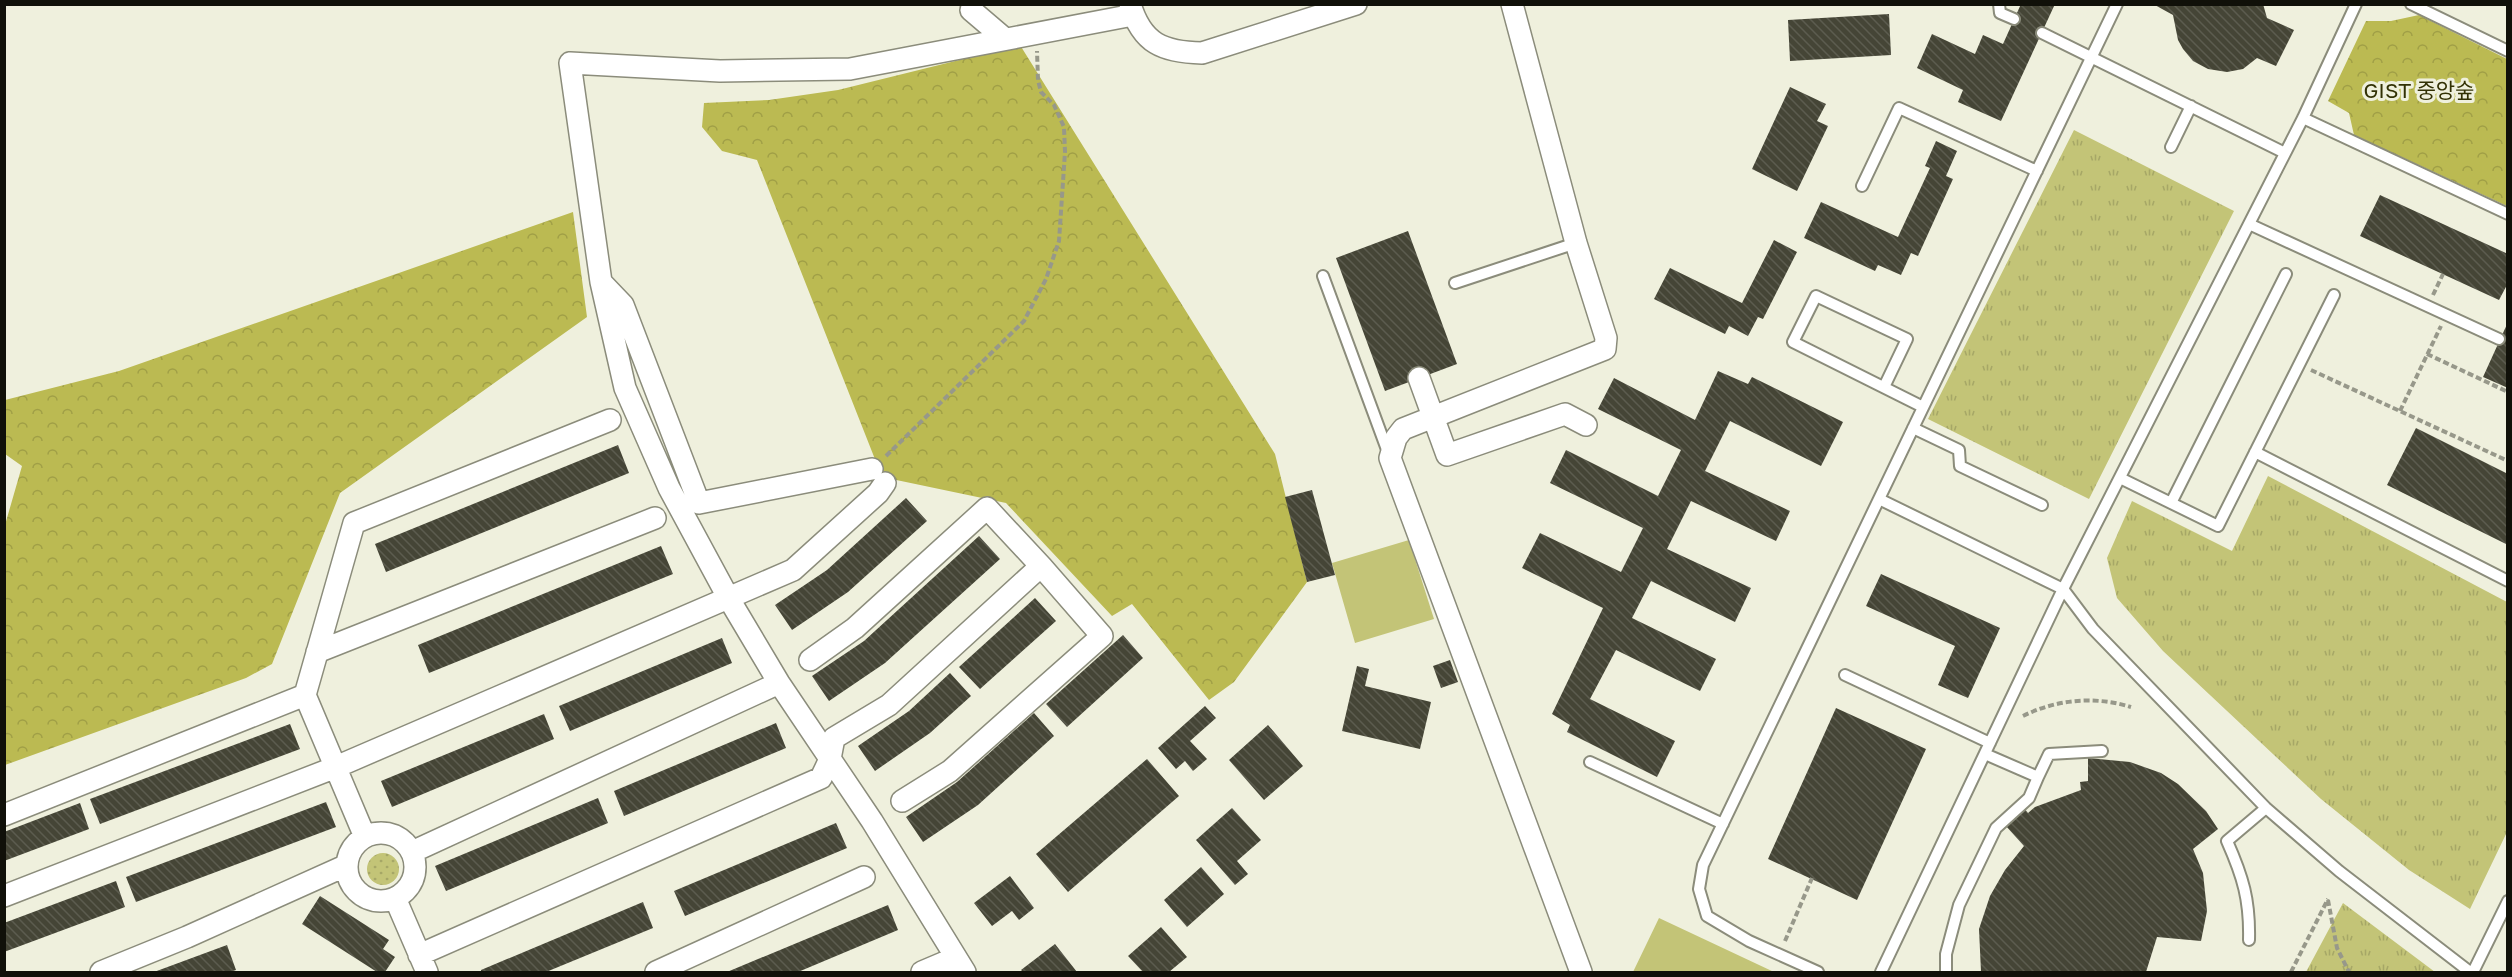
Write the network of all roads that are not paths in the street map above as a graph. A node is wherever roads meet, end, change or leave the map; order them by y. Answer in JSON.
{"nodes":[{"id":1,"x":1356,"y":4,"type":"edge"},
{"id":2,"x":1512,"y":4,"type":"edge"},
{"id":3,"x":2000,"y":4,"type":"edge"},
{"id":4,"x":2117,"y":4,"type":"edge"},
{"id":5,"x":2356,"y":4,"type":"edge"},
{"id":6,"x":2411,"y":4,"type":"edge"},
{"id":7,"x":971,"y":10,"type":"dead end"},
{"id":8,"x":1132,"y":10,"type":"edge"},
{"id":9,"x":2014,"y":19,"type":"dead end"},
{"id":10,"x":2042,"y":33,"type":"dead end"},
{"id":11,"x":1005,"y":39,"type":"junction"},
{"id":12,"x":2508,"y":51,"type":"edge"},
{"id":13,"x":2093,"y":56,"type":"junction"},
{"id":14,"x":2191,"y":106,"type":"junction"},
{"id":15,"x":2303,"y":118,"type":"junction"},
{"id":16,"x":2172,"y":147,"type":"dead end"},
{"id":17,"x":2285,"y":153,"type":"junction"},
{"id":18,"x":2037,"y":171,"type":"junction"},
{"id":19,"x":1862,"y":186,"type":"dead end"},
{"id":20,"x":2508,"y":214,"type":"edge"},
{"id":21,"x":2249,"y":224,"type":"junction"},
{"id":22,"x":1576,"y":243,"type":"junction"},
{"id":23,"x":2286,"y":274,"type":"dead end"},
{"id":24,"x":1323,"y":276,"type":"dead end"},
{"id":25,"x":601,"y":282,"type":"junction"},
{"id":26,"x":1455,"y":283,"type":"dead end"},
{"id":27,"x":2334,"y":296,"type":"dead end"},
{"id":28,"x":2499,"y":339,"type":"dead end"},
{"id":29,"x":1419,"y":378,"type":"dead end"},
{"id":30,"x":1884,"y":387,"type":"junction"},
{"id":31,"x":1923,"y":406,"type":"junction"},
{"id":32,"x":1433,"y":418,"type":"junction"},
{"id":33,"x":610,"y":420,"type":"dead end"},
{"id":34,"x":1586,"y":425,"type":"dead end"},
{"id":35,"x":1913,"y":428,"type":"junction"},
{"id":36,"x":2255,"y":452,"type":"junction"},
{"id":37,"x":1390,"y":458,"type":"junction"},
{"id":38,"x":2120,"y":478,"type":"junction"},
{"id":39,"x":1879,"y":499,"type":"junction"},
{"id":40,"x":2171,"y":503,"type":"junction"},
{"id":41,"x":2042,"y":505,"type":"dead end"},
{"id":42,"x":655,"y":518,"type":"dead end"},
{"id":43,"x":1041,"y":566,"type":"junction"},
{"id":44,"x":2508,"y":581,"type":"edge"},
{"id":45,"x":2063,"y":589,"type":"junction"},
{"id":46,"x":729,"y":599,"type":"junction"},
{"id":47,"x":317,"y":652,"type":"junction"},
{"id":48,"x":810,"y":660,"type":"dead end"},
{"id":49,"x":1845,"y":675,"type":"dead end"},
{"id":50,"x":779,"y":682,"type":"junction"},
{"id":51,"x":305,"y":695,"type":"junction"},
{"id":52,"x":1990,"y":743,"type":"junction"},
{"id":53,"x":2102,"y":751,"type":"dead end"},
{"id":54,"x":1984,"y":754,"type":"junction"},
{"id":55,"x":830,"y":759,"type":"junction"},
{"id":56,"x":1590,"y":762,"type":"dead end"},
{"id":57,"x":336,"y":767,"type":"junction"},
{"id":58,"x":2038,"y":777,"type":"junction"},
{"id":59,"x":902,"y":801,"type":"dead end"},
{"id":60,"x":2266,"y":808,"type":"junction"},
{"id":61,"x":4,"y":815,"type":"edge"},
{"id":62,"x":1723,"y":824,"type":"junction"},
{"id":63,"x":365,"y":837,"type":"junction"},
{"id":64,"x":412,"y":852,"type":"junction"},
{"id":65,"x":347,"y":865,"type":"junction"},
{"id":66,"x":864,"y":877,"type":"dead end"},
{"id":67,"x":4,"y":896,"type":"edge"},
{"id":68,"x":395,"y":898,"type":"junction"},
{"id":69,"x":2508,"y":901,"type":"edge"},
{"id":70,"x":2249,"y":940,"type":"dead end"},
{"id":71,"x":423,"y":964,"type":"edge"},
{"id":72,"x":960,"y":965,"type":"edge"},
{"id":73,"x":101,"y":972,"type":"edge"},
{"id":74,"x":656,"y":972,"type":"edge"},
{"id":75,"x":922,"y":972,"type":"edge"},
{"id":76,"x":1581,"y":972,"type":"edge"},
{"id":77,"x":1818,"y":972,"type":"edge"},
{"id":78,"x":1881,"y":972,"type":"edge"},
{"id":79,"x":1946,"y":972,"type":"edge"},
{"id":80,"x":2471,"y":972,"type":"edge"}],
"edges":[{"from":1,"to":8,"type":"street"},
{"from":2,"to":22,"type":"street"},
{"from":3,"to":9,"type":"lane"},
{"from":4,"to":13,"type":"lane"},
{"from":5,"to":15,"type":"lane"},
{"from":6,"to":12,"type":"lane"},
{"from":7,"to":11,"type":"street"},
{"from":8,"to":11,"type":"street"},
{"from":10,"to":13,"type":"lane"},
{"from":11,"to":25,"type":"street"},
{"from":13,"to":14,"type":"lane"},
{"from":13,"to":18,"type":"lane"},
{"from":14,"to":16,"type":"lane"},
{"from":14,"to":17,"type":"lane"},
{"from":15,"to":17,"type":"lane"},
{"from":15,"to":20,"type":"lane"},
{"from":17,"to":21,"type":"lane"},
{"from":18,"to":19,"type":"lane"},
{"from":18,"to":31,"type":"lane"},
{"from":21,"to":28,"type":"lane"},
{"from":21,"to":38,"type":"lane"},
{"from":22,"to":26,"type":"lane"},
{"from":22,"to":32,"type":"street"},
{"from":23,"to":40,"type":"lane"},
{"from":24,"to":37,"type":"lane"},
{"from":25,"to":46,"type":"street"},
{"from":25,"to":46,"type":"street"},
{"from":27,"to":36,"type":"lane"},
{"from":29,"to":32,"type":"street"},
{"from":30,"to":30,"type":"lane"},
{"from":30,"to":31,"type":"lane"},
{"from":31,"to":35,"type":"lane"},
{"from":32,"to":34,"type":"street"},
{"from":32,"to":37,"type":"street"},
{"from":33,"to":47,"type":"street"},
{"from":35,"to":39,"type":"lane"},
{"from":35,"to":41,"type":"lane"},
{"from":36,"to":40,"type":"lane"},
{"from":36,"to":44,"type":"lane"},
{"from":37,"to":76,"type":"street"},
{"from":38,"to":40,"type":"lane"},
{"from":38,"to":45,"type":"lane"},
{"from":39,"to":45,"type":"lane"},
{"from":39,"to":62,"type":"lane"},
{"from":42,"to":47,"type":"street"},
{"from":43,"to":48,"type":"street"},
{"from":43,"to":55,"type":"street"},
{"from":43,"to":59,"type":"street"},
{"from":45,"to":52,"type":"lane"},
{"from":45,"to":60,"type":"lane"},
{"from":46,"to":50,"type":"street"},
{"from":46,"to":57,"type":"street"},
{"from":47,"to":51,"type":"street"},
{"from":49,"to":52,"type":"lane"},
{"from":50,"to":55,"type":"street"},
{"from":50,"to":64,"type":"street"},
{"from":51,"to":57,"type":"street"},
{"from":51,"to":61,"type":"street"},
{"from":52,"to":54,"type":"lane"},
{"from":53,"to":58,"type":"lane"},
{"from":54,"to":58,"type":"lane"},
{"from":54,"to":78,"type":"lane"},
{"from":55,"to":71,"type":"street"},
{"from":55,"to":72,"type":"street"},
{"from":56,"to":62,"type":"lane"},
{"from":57,"to":63,"type":"street"},
{"from":57,"to":67,"type":"street"},
{"from":58,"to":79,"type":"lane"},
{"from":60,"to":70,"type":"lane"},
{"from":60,"to":80,"type":"lane"},
{"from":62,"to":77,"type":"lane"},
{"from":63,"to":64,"type":"street"},
{"from":63,"to":65,"type":"street"},
{"from":64,"to":68,"type":"street"},
{"from":65,"to":68,"type":"street"},
{"from":65,"to":73,"type":"street"},
{"from":66,"to":74,"type":"street"},
{"from":68,"to":71,"type":"street"},
{"from":69,"to":80,"type":"lane"},
{"from":72,"to":75,"type":"street"}]}
